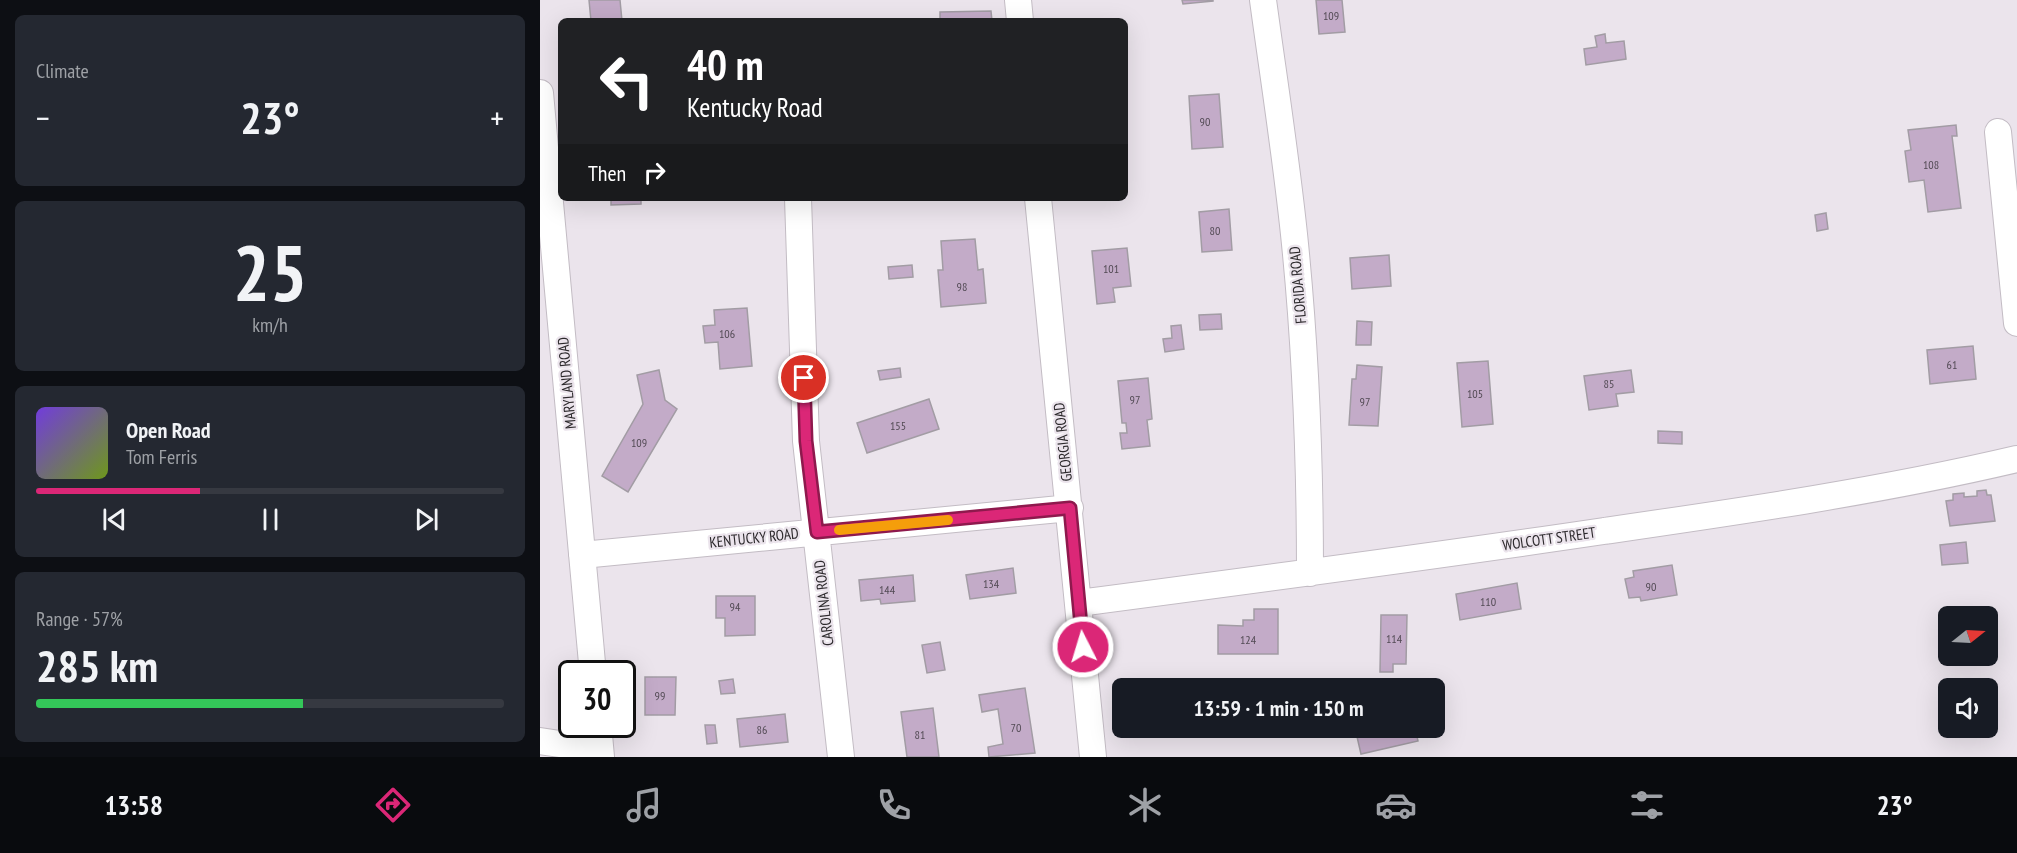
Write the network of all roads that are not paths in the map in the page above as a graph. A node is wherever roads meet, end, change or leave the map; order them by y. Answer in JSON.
{"nodes":[{"id":1,"x":1018,"y":0,"type":"edge"},
{"id":2,"x":1263,"y":0,"type":"edge"},
{"id":3,"x":1020,"y":18,"type":"edge"},
{"id":4,"x":540,"y":93,"type":"edge"},
{"id":5,"x":1998,"y":132,"type":"dead end"},
{"id":6,"x":798,"y":201,"type":"edge"},
{"id":7,"x":1038,"y":201,"type":"edge"},
{"id":8,"x":2017,"y":323,"type":"edge"},
{"id":9,"x":2017,"y":459,"type":"edge"},
{"id":10,"x":1070,"y":508,"type":"junction"},
{"id":11,"x":817,"y":532,"type":"junction"},
{"id":12,"x":582,"y":555,"type":"junction"},
{"id":13,"x":1310,"y":573,"type":"junction"},
{"id":14,"x":1079,"y":603,"type":"junction"},
{"id":15,"x":592,"y":660,"type":"edge"},
{"id":16,"x":540,"y":741,"type":"edge"},
{"id":17,"x":600,"y":744,"type":"edge"},
{"id":18,"x":841,"y":757,"type":"edge"},
{"id":19,"x":1093,"y":757,"type":"edge"}],
"edges":[{"from":1,"to":3,"type":"street"},
{"from":2,"to":13,"type":"street","name":"FLORIDA ROAD"},
{"from":4,"to":12,"type":"street","name":"MARYLAND ROAD"},
{"from":5,"to":8,"type":"street"},
{"from":6,"to":11,"type":"street","name":"CAROLINA ROAD"},
{"from":7,"to":10,"type":"street","name":"GEORGIA ROAD"},
{"from":9,"to":13,"type":"street","name":"WOLCOTT STREET"},
{"from":10,"to":11,"type":"street","name":"KENTUCKY ROAD"},
{"from":10,"to":14,"type":"street","name":"GEORGIA ROAD"},
{"from":11,"to":12,"type":"street","name":"KENTUCKY ROAD"},
{"from":11,"to":18,"type":"street","name":"CAROLINA ROAD"},
{"from":12,"to":15,"type":"street","name":"MARYLAND ROAD"},
{"from":13,"to":14,"type":"street","name":"WOLCOTT STREET"},
{"from":14,"to":19,"type":"street","name":"GEORGIA ROAD"},
{"from":16,"to":17,"type":"street"}]}
